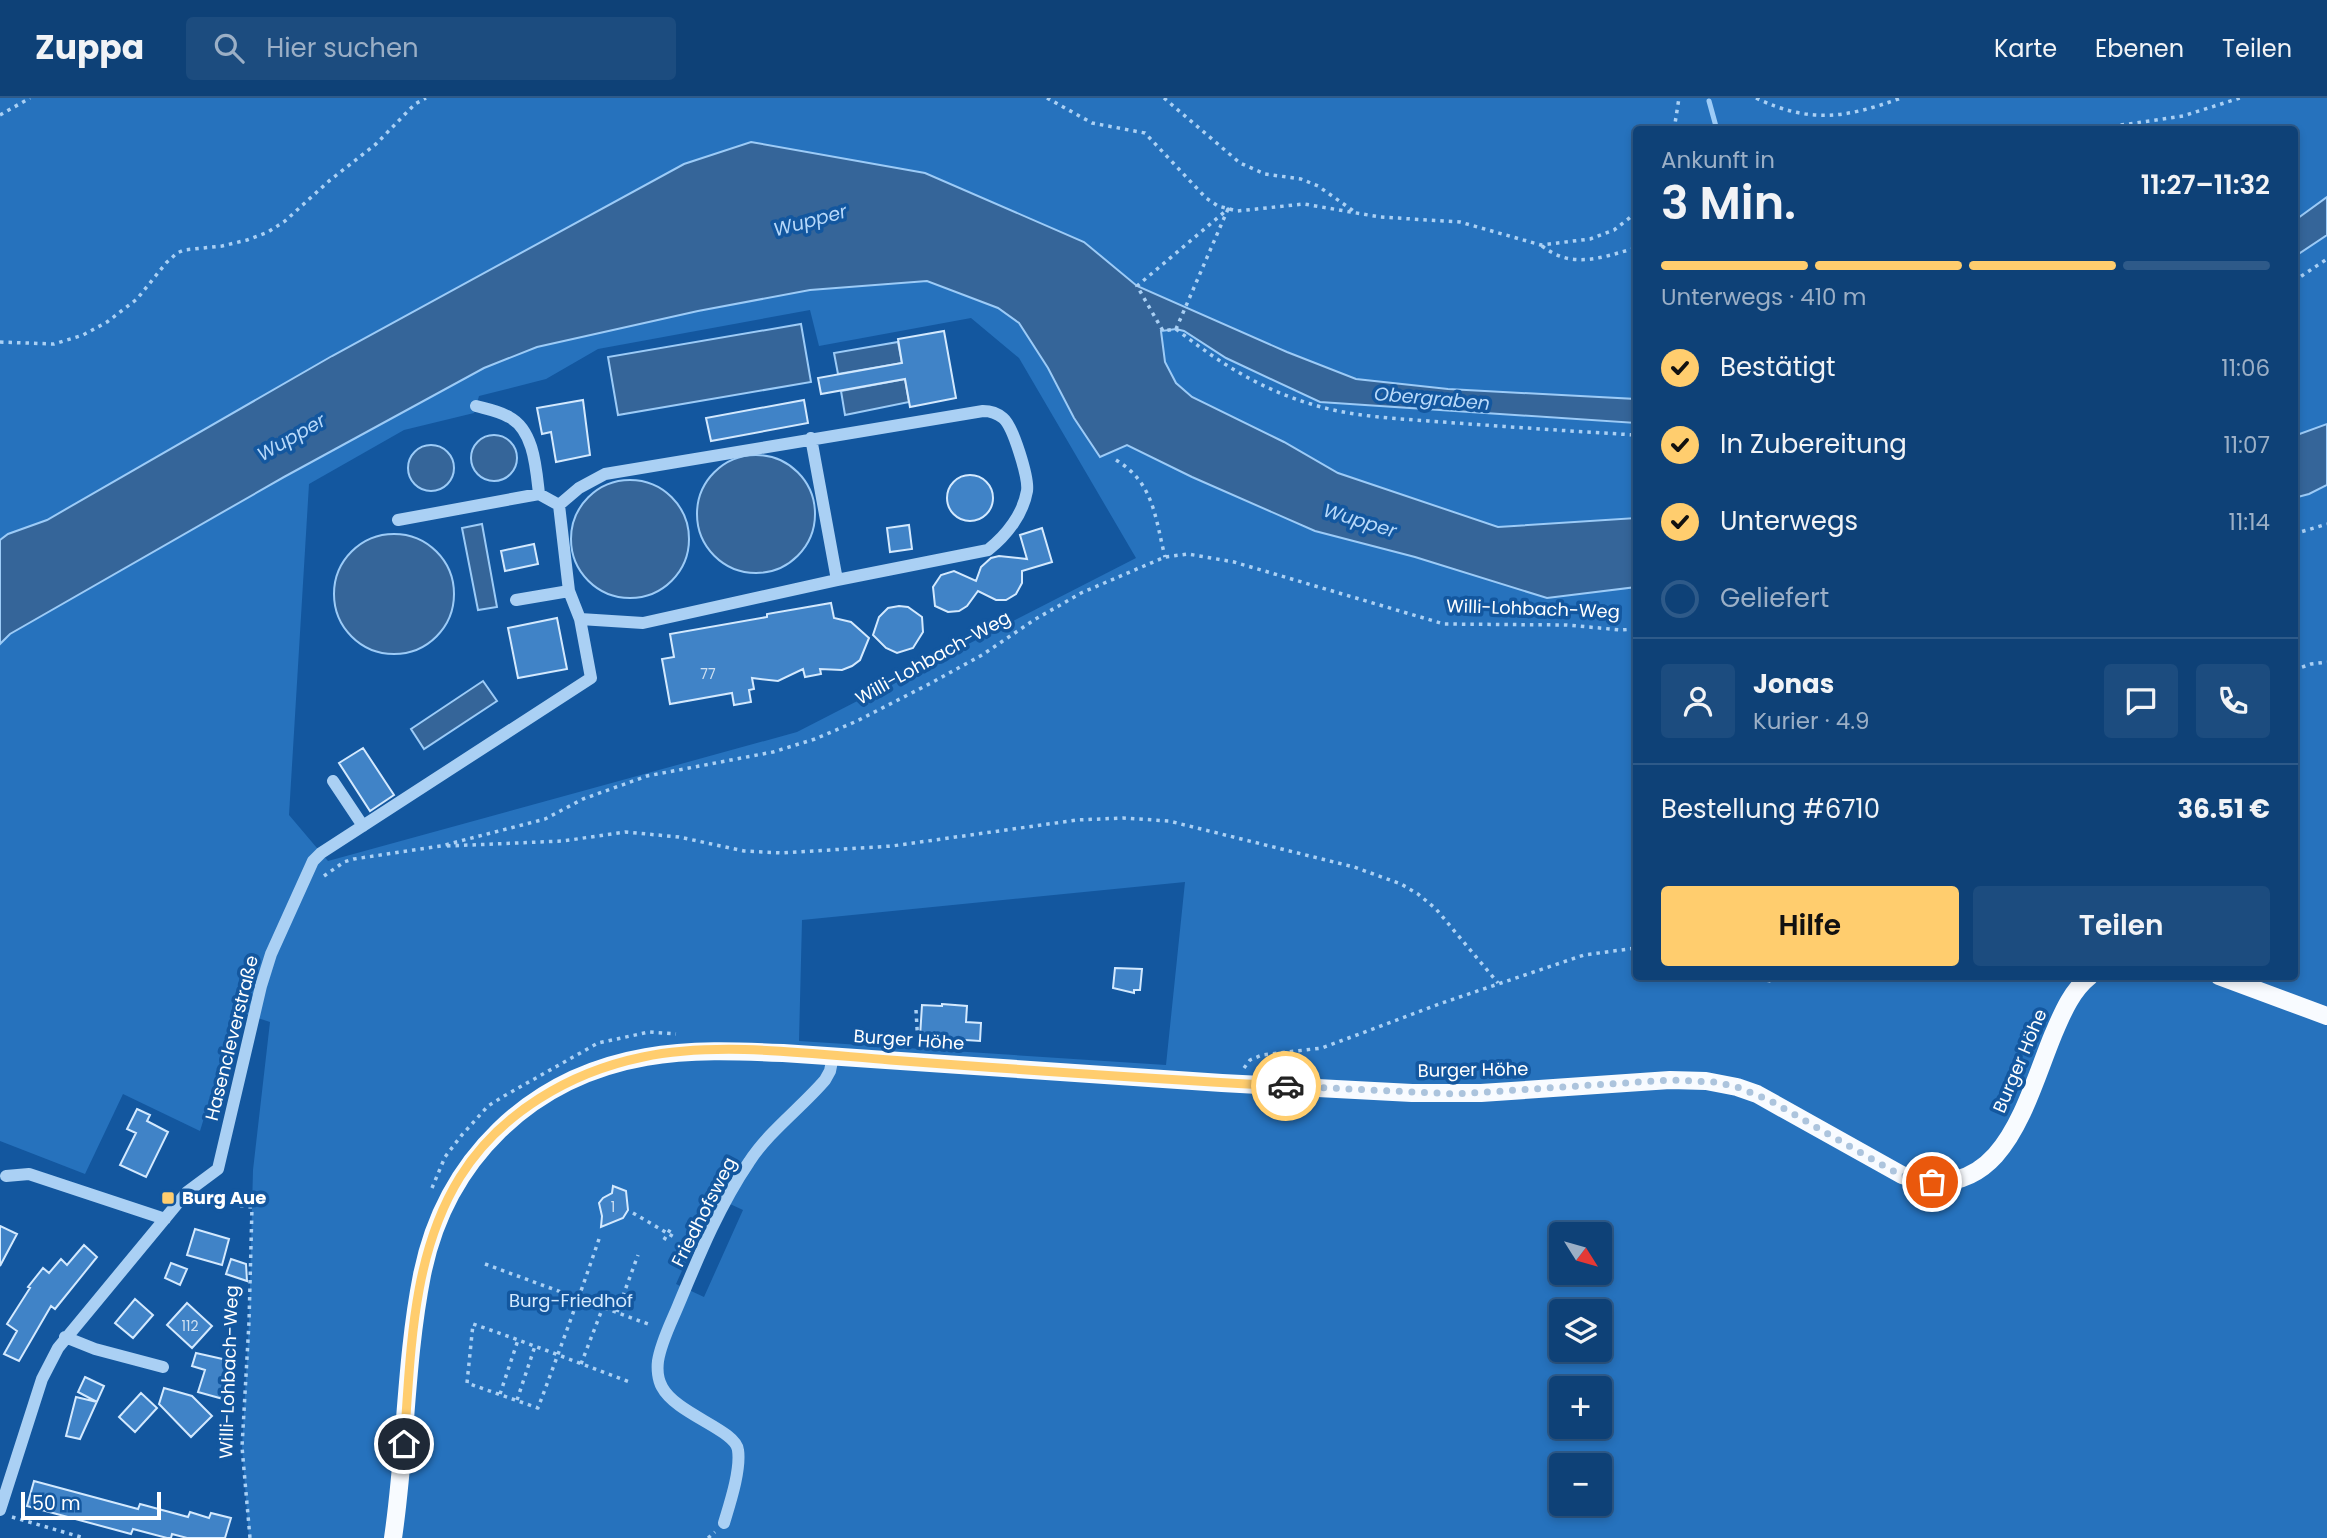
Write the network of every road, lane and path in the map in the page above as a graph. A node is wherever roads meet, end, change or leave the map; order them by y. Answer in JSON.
{"nodes":[{"id":1,"x":30,"y":98,"type":"edge"},
{"id":2,"x":426,"y":98,"type":"edge"},
{"id":3,"x":1047,"y":98,"type":"edge"},
{"id":4,"x":1164,"y":98,"type":"edge"},
{"id":5,"x":1679,"y":98,"type":"edge"},
{"id":6,"x":1756,"y":98,"type":"edge"},
{"id":7,"x":1901,"y":98,"type":"edge"},
{"id":8,"x":2240,"y":98,"type":"edge"},
{"id":9,"x":0,"y":115,"type":"edge"},
{"id":10,"x":1675,"y":126,"type":"edge"},
{"id":11,"x":2114,"y":126,"type":"edge"},
{"id":12,"x":1227,"y":209,"type":"junction"},
{"id":13,"x":1356,"y":214,"type":"junction"},
{"id":14,"x":1633,"y":215,"type":"edge"},
{"id":15,"x":1541,"y":245,"type":"junction"},
{"id":16,"x":1633,"y":249,"type":"edge"},
{"id":17,"x":2327,"y":258,"type":"edge"},
{"id":18,"x":2298,"y":278,"type":"edge"},
{"id":19,"x":1176,"y":329,"type":"junction"},
{"id":20,"x":0,"y":342,"type":"edge"},
{"id":21,"x":476,"y":406,"type":"dead end"},
{"id":22,"x":1633,"y":435,"type":"edge"},
{"id":23,"x":811,"y":438,"type":"junction"},
{"id":24,"x":1116,"y":460,"type":"dead end"},
{"id":25,"x":540,"y":494,"type":"junction"},
{"id":26,"x":559,"y":505,"type":"junction"},
{"id":27,"x":398,"y":520,"type":"dead end"},
{"id":28,"x":2327,"y":524,"type":"edge"},
{"id":29,"x":2298,"y":533,"type":"edge"},
{"id":30,"x":1165,"y":557,"type":"junction"},
{"id":31,"x":837,"y":580,"type":"junction"},
{"id":32,"x":569,"y":591,"type":"junction"},
{"id":33,"x":516,"y":600,"type":"dead end"},
{"id":34,"x":580,"y":619,"type":"junction"},
{"id":35,"x":1633,"y":629,"type":"edge"},
{"id":36,"x":2327,"y":662,"type":"edge"},
{"id":37,"x":2298,"y":669,"type":"edge"},
{"id":38,"x":333,"y":781,"type":"dead end"},
{"id":39,"x":363,"y":826,"type":"junction"},
{"id":40,"x":441,"y":846,"type":"junction"},
{"id":41,"x":322,"y":877,"type":"dead end"},
{"id":42,"x":1633,"y":948,"type":"edge"},
{"id":43,"x":2086,"y":980,"type":"edge"},
{"id":44,"x":2231,"y":980,"type":"edge"},
{"id":45,"x":1498,"y":983,"type":"junction"},
{"id":46,"x":916,"y":1010,"type":"dead end"},
{"id":47,"x":2327,"y":1016,"type":"edge"},
{"id":48,"x":676,"y":1034,"type":"dead end"},
{"id":49,"x":919,"y":1047,"type":"dead end"},
{"id":50,"x":834,"y":1056,"type":"junction"},
{"id":51,"x":1241,"y":1084,"type":"junction"},
{"id":52,"x":6,"y":1176,"type":"dead end"},
{"id":53,"x":429,"y":1195,"type":"dead end"},
{"id":54,"x":240,"y":1206,"type":"dead end"},
{"id":55,"x":633,"y":1213,"type":"dead end"},
{"id":56,"x":165,"y":1219,"type":"junction"},
{"id":57,"x":671,"y":1228,"type":"dead end"},
{"id":58,"x":668,"y":1234,"type":"junction"},
{"id":59,"x":674,"y":1237,"type":"dead end"},
{"id":60,"x":599,"y":1239,"type":"dead end"},
{"id":61,"x":664,"y":1240,"type":"dead end"},
{"id":62,"x":638,"y":1255,"type":"dead end"},
{"id":63,"x":485,"y":1264,"type":"dead end"},
{"id":64,"x":579,"y":1298,"type":"junction"},
{"id":65,"x":603,"y":1307,"type":"junction"},
{"id":66,"x":617,"y":1312,"type":"junction"},
{"id":67,"x":648,"y":1324,"type":"dead end"},
{"id":68,"x":65,"y":1337,"type":"junction"},
{"id":69,"x":518,"y":1340,"type":"junction"},
{"id":70,"x":535,"y":1346,"type":"junction"},
{"id":71,"x":558,"y":1355,"type":"junction"},
{"id":72,"x":581,"y":1364,"type":"junction"},
{"id":73,"x":163,"y":1367,"type":"dead end"},
{"id":74,"x":632,"y":1383,"type":"dead end"},
{"id":75,"x":499,"y":1394,"type":"junction"},
{"id":76,"x":517,"y":1400,"type":"junction"},
{"id":77,"x":6,"y":1470,"type":"edge"},
{"id":78,"x":5,"y":1513,"type":"edge"},
{"id":79,"x":724,"y":1523,"type":"dead end"},
{"id":80,"x":84,"y":1538,"type":"edge"},
{"id":81,"x":250,"y":1538,"type":"edge"},
{"id":82,"x":393,"y":1538,"type":"edge"}],
"edges":[{"from":1,"to":9,"type":"path"},
{"from":2,"to":20,"type":"path"},
{"from":3,"to":12,"type":"path"},
{"from":4,"to":13,"type":"path"},
{"from":5,"to":10,"type":"path"},
{"from":6,"to":7,"type":"path"},
{"from":8,"to":11,"type":"path"},
{"from":12,"to":13,"type":"path"},
{"from":12,"to":19,"type":"path"},
{"from":12,"to":19,"type":"path"},
{"from":13,"to":15,"type":"path"},
{"from":14,"to":15,"type":"path"},
{"from":15,"to":16,"type":"path"},
{"from":17,"to":18,"type":"path"},
{"from":19,"to":22,"type":"path"},
{"from":21,"to":25,"type":"street"},
{"from":23,"to":26,"type":"street"},
{"from":23,"to":31,"type":"street"},
{"from":23,"to":31,"type":"street"},
{"from":24,"to":30,"type":"path"},
{"from":25,"to":26,"type":"street"},
{"from":25,"to":27,"type":"street"},
{"from":26,"to":32,"type":"street"},
{"from":28,"to":29,"type":"path"},
{"from":30,"to":35,"type":"path","name":"Willi-Lohbach-Weg"},
{"from":30,"to":40,"type":"path","name":"Willi-Lohbach-Weg"},
{"from":31,"to":34,"type":"street"},
{"from":32,"to":33,"type":"street"},
{"from":32,"to":34,"type":"street"},
{"from":34,"to":39,"type":"street"},
{"from":36,"to":37,"type":"path"},
{"from":38,"to":39,"type":"street"},
{"from":39,"to":56,"type":"street","name":"Hasencleverstraße"},
{"from":40,"to":41,"type":"path","name":"Willi-Lohbach-Weg"},
{"from":40,"to":45,"type":"path"},
{"from":42,"to":45,"type":"path"},
{"from":43,"to":51,"type":"main road","name":"Burger Höhe"},
{"from":44,"to":47,"type":"main road"},
{"from":45,"to":51,"type":"path"},
{"from":46,"to":49,"type":"path"},
{"from":48,"to":53,"type":"path"},
{"from":50,"to":51,"type":"main road","name":"Burger Höhe"},
{"from":50,"to":79,"type":"street","name":"Friedhofsweg"},
{"from":50,"to":82,"type":"main road","name":"Burger Höhe"},
{"from":52,"to":56,"type":"street"},
{"from":54,"to":81,"type":"path","name":"Willi-Lohbach-Weg"},
{"from":55,"to":58,"type":"path"},
{"from":56,"to":68,"type":"street","name":"Hasencleverstraße"},
{"from":57,"to":58,"type":"path"},
{"from":58,"to":59,"type":"path"},
{"from":58,"to":61,"type":"path"},
{"from":60,"to":64,"type":"path"},
{"from":62,"to":66,"type":"path"},
{"from":63,"to":64,"type":"path"},
{"from":64,"to":65,"type":"path"},
{"from":64,"to":71,"type":"path"},
{"from":65,"to":66,"type":"path"},
{"from":65,"to":72,"type":"path"},
{"from":66,"to":67,"type":"path"},
{"from":68,"to":73,"type":"street"},
{"from":68,"to":77,"type":"street","name":"Hasencleverstraße"},
{"from":69,"to":70,"type":"path"},
{"from":69,"to":75,"type":"path"},
{"from":69,"to":75,"type":"path"},
{"from":70,"to":71,"type":"path"},
{"from":70,"to":76,"type":"path"},
{"from":71,"to":72,"type":"path"},
{"from":71,"to":76,"type":"path"},
{"from":72,"to":74,"type":"path"},
{"from":75,"to":76,"type":"path"},
{"from":77,"to":78,"type":"street","name":"Hasencleverstraße"},
{"from":78,"to":80,"type":"path"}]}
